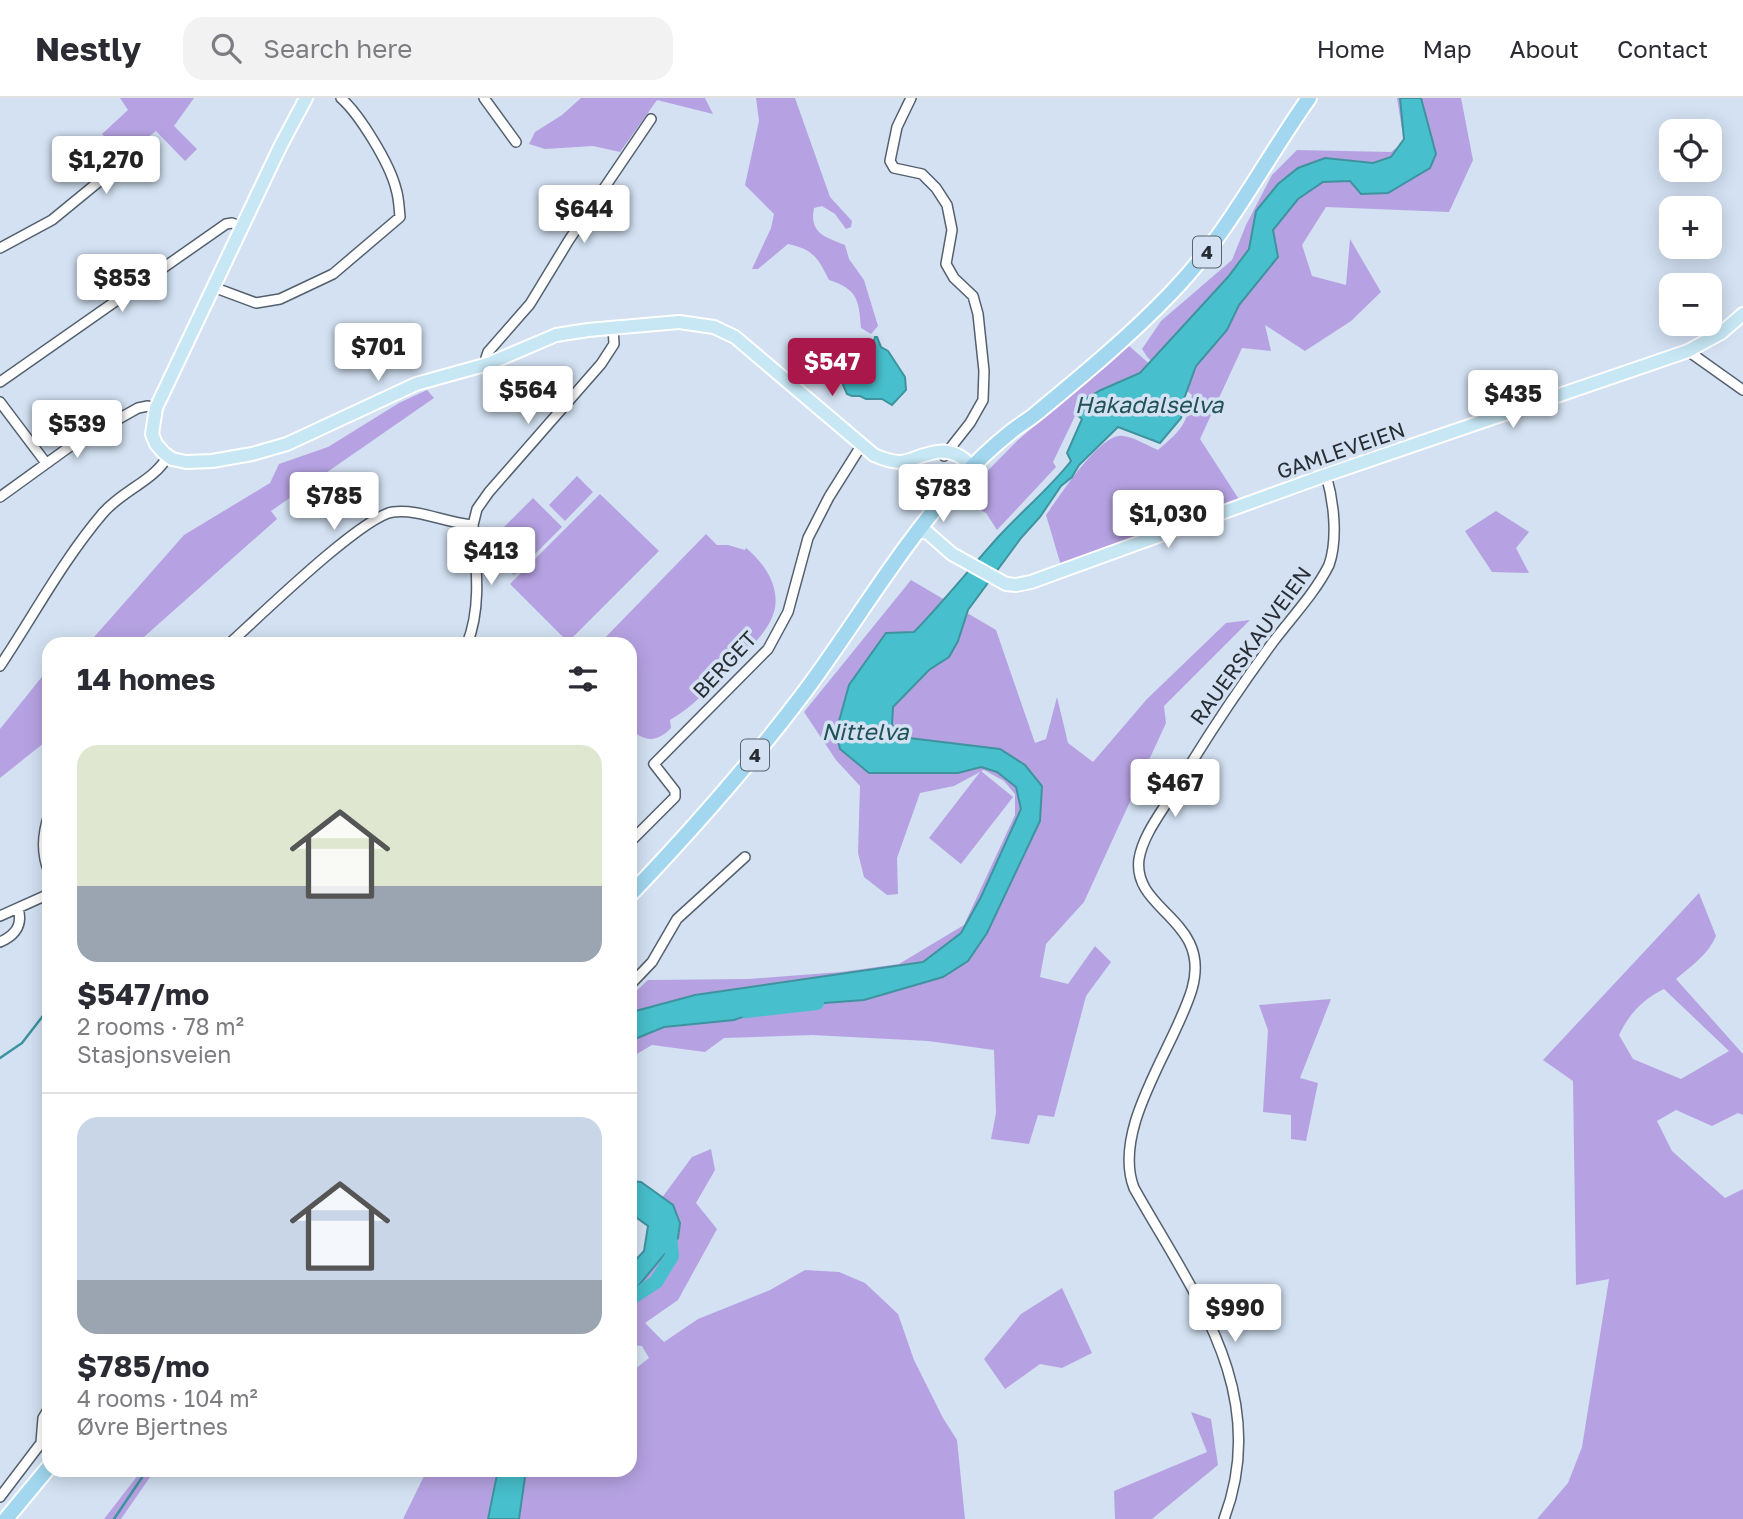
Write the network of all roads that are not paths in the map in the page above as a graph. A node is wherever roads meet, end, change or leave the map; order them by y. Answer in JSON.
{"nodes":[{"id":1,"x":306,"y":98,"type":"edge"},
{"id":2,"x":341,"y":98,"type":"edge"},
{"id":3,"x":484,"y":98,"type":"edge"},
{"id":4,"x":911,"y":98,"type":"edge"},
{"id":5,"x":1309,"y":98,"type":"edge"},
{"id":6,"x":651,"y":119,"type":"dead end"},
{"id":7,"x":516,"y":142,"type":"dead end"},
{"id":8,"x":124,"y":161,"type":"dead end"},
{"id":9,"x":242,"y":227,"type":"junction"},
{"id":10,"x":0,"y":247,"type":"edge"},
{"id":11,"x":213,"y":288,"type":"junction"},
{"id":12,"x":1743,"y":314,"type":"edge"},
{"id":13,"x":613,"y":327,"type":"junction"},
{"id":14,"x":1688,"y":351,"type":"junction"},
{"id":15,"x":488,"y":364,"type":"junction"},
{"id":16,"x":0,"y":382,"type":"edge"},
{"id":17,"x":1743,"y":390,"type":"edge"},
{"id":18,"x":0,"y":402,"type":"edge"},
{"id":19,"x":156,"y":408,"type":"junction"},
{"id":20,"x":861,"y":446,"type":"junction"},
{"id":21,"x":944,"y":453,"type":"junction"},
{"id":22,"x":168,"y":456,"type":"junction"},
{"id":23,"x":46,"y":463,"type":"junction"},
{"id":24,"x":971,"y":473,"type":"junction"},
{"id":25,"x":1326,"y":475,"type":"junction"},
{"id":26,"x":0,"y":497,"type":"edge"},
{"id":27,"x":472,"y":525,"type":"junction"},
{"id":28,"x":923,"y":535,"type":"junction"},
{"id":29,"x":237,"y":637,"type":"edge"},
{"id":30,"x":469,"y":637,"type":"edge"},
{"id":31,"x":0,"y":666,"type":"edge"},
{"id":32,"x":637,"y":835,"type":"edge"},
{"id":33,"x":746,"y":857,"type":"dead end"},
{"id":34,"x":637,"y":887,"type":"edge"},
{"id":35,"x":42,"y":897,"type":"edge"},
{"id":36,"x":18,"y":908,"type":"junction"},
{"id":37,"x":0,"y":916,"type":"edge"},
{"id":38,"x":0,"y":942,"type":"edge"},
{"id":39,"x":637,"y":978,"type":"edge"},
{"id":40,"x":42,"y":1440,"type":"edge"},
{"id":41,"x":42,"y":1475,"type":"edge"},
{"id":42,"x":0,"y":1497,"type":"edge"},
{"id":43,"x":6,"y":1519,"type":"edge"},
{"id":44,"x":1224,"y":1519,"type":"edge"}],
"edges":[{"from":1,"to":9,"type":"main road"},
{"from":2,"to":11,"type":"street"},
{"from":3,"to":7,"type":"street"},
{"from":4,"to":21,"type":"street"},
{"from":5,"to":24,"type":"highway","number":"4"},
{"from":6,"to":15,"type":"street"},
{"from":8,"to":10,"type":"street"},
{"from":9,"to":11,"type":"main road"},
{"from":9,"to":16,"type":"street"},
{"from":11,"to":19,"type":"main road"},
{"from":12,"to":14,"type":"main road","name":"GAMLEVEIEN"},
{"from":13,"to":15,"type":"main road"},
{"from":13,"to":20,"type":"main road"},
{"from":13,"to":27,"type":"street"},
{"from":14,"to":17,"type":"street"},
{"from":14,"to":25,"type":"main road","name":"GAMLEVEIEN"},
{"from":15,"to":22,"type":"main road"},
{"from":18,"to":23,"type":"street"},
{"from":19,"to":22,"type":"main road"},
{"from":19,"to":23,"type":"street"},
{"from":20,"to":21,"type":"main road"},
{"from":20,"to":32,"type":"street","name":"BERGET"},
{"from":21,"to":24,"type":"main road"},
{"from":22,"to":31,"type":"street"},
{"from":23,"to":26,"type":"street"},
{"from":24,"to":28,"type":"highway","number":"4"},
{"from":25,"to":28,"type":"main road","name":"GAMLEVEIEN"},
{"from":25,"to":44,"type":"street","name":"RAUERSKAUVEIEN"},
{"from":27,"to":29,"type":"street"},
{"from":27,"to":30,"type":"street"},
{"from":28,"to":34,"type":"highway","number":"4"},
{"from":33,"to":39,"type":"street"},
{"from":35,"to":36,"type":"street"},
{"from":36,"to":37,"type":"street"},
{"from":36,"to":38,"type":"street"},
{"from":40,"to":42,"type":"street"},
{"from":41,"to":43,"type":"highway"}]}
